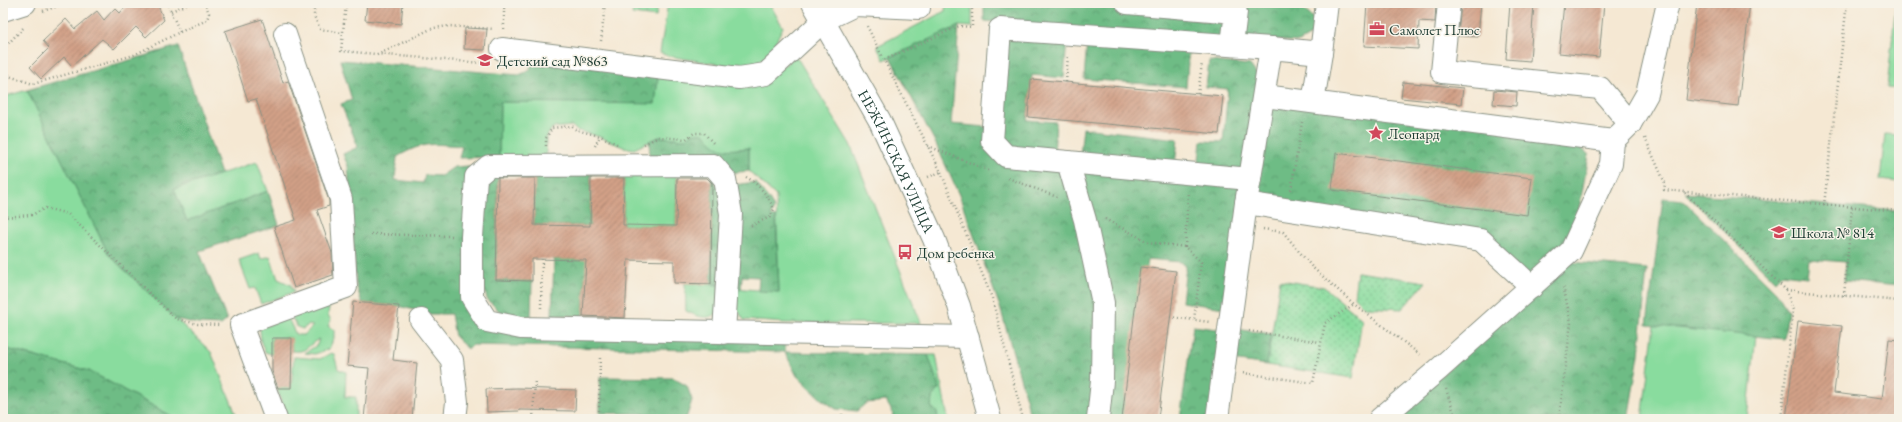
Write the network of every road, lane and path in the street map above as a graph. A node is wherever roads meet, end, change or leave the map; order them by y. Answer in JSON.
{"nodes":[{"id":1,"x":67,"y":3,"type":"edge"},
{"id":2,"x":167,"y":3,"type":"edge"},
{"id":3,"x":191,"y":3,"type":"edge"},
{"id":4,"x":205,"y":3,"type":"edge"},
{"id":5,"x":294,"y":3,"type":"edge"},
{"id":6,"x":346,"y":3,"type":"edge"},
{"id":7,"x":504,"y":3,"type":"edge"},
{"id":8,"x":605,"y":3,"type":"edge"},
{"id":9,"x":972,"y":3,"type":"edge"},
{"id":10,"x":1127,"y":3,"type":"edge"},
{"id":11,"x":1328,"y":3,"type":"edge"},
{"id":12,"x":1449,"y":3,"type":"edge"},
{"id":13,"x":1668,"y":3,"type":"edge"},
{"id":14,"x":1847,"y":3,"type":"edge"},
{"id":15,"x":855,"y":4,"type":"edge"},
{"id":16,"x":919,"y":8,"type":"dead end"},
{"id":17,"x":3,"y":10,"type":"edge"},
{"id":18,"x":170,"y":11,"type":"junction"},
{"id":19,"x":818,"y":12,"type":"edge"},
{"id":20,"x":30,"y":13,"type":"edge"},
{"id":21,"x":180,"y":32,"type":"junction"},
{"id":22,"x":342,"y":33,"type":"junction"},
{"id":23,"x":285,"y":34,"type":"dead end"},
{"id":24,"x":1070,"y":34,"type":"junction"},
{"id":25,"x":503,"y":39,"type":"junction"},
{"id":26,"x":1205,"y":42,"type":"junction"},
{"id":27,"x":1232,"y":44,"type":"junction"},
{"id":28,"x":1271,"y":48,"type":"junction"},
{"id":29,"x":3,"y":49,"type":"edge"},
{"id":30,"x":1321,"y":53,"type":"junction"},
{"id":31,"x":377,"y":54,"type":"junction"},
{"id":32,"x":3,"y":60,"type":"edge"},
{"id":33,"x":599,"y":60,"type":"junction"},
{"id":34,"x":884,"y":60,"type":"junction"},
{"id":35,"x":1066,"y":82,"type":"dead end"},
{"id":36,"x":1198,"y":94,"type":"dead end"},
{"id":37,"x":1264,"y":96,"type":"junction"},
{"id":38,"x":1309,"y":101,"type":"junction"},
{"id":39,"x":1630,"y":124,"type":"junction"},
{"id":40,"x":1613,"y":141,"type":"junction"},
{"id":41,"x":642,"y":145,"type":"dead end"},
{"id":42,"x":622,"y":147,"type":"dead end"},
{"id":43,"x":718,"y":148,"type":"dead end"},
{"id":44,"x":1068,"y":162,"type":"junction"},
{"id":45,"x":546,"y":166,"type":"junction"},
{"id":46,"x":941,"y":172,"type":"junction"},
{"id":47,"x":1189,"y":174,"type":"junction"},
{"id":48,"x":725,"y":179,"type":"junction"},
{"id":49,"x":1250,"y":179,"type":"junction"},
{"id":50,"x":909,"y":184,"type":"junction"},
{"id":51,"x":1685,"y":193,"type":"junction"},
{"id":52,"x":1246,"y":203,"type":"junction"},
{"id":53,"x":1824,"y":205,"type":"junction"},
{"id":54,"x":1852,"y":207,"type":"junction"},
{"id":55,"x":1288,"y":209,"type":"junction"},
{"id":56,"x":1899,"y":211,"type":"edge"},
{"id":57,"x":3,"y":217,"type":"edge"},
{"id":58,"x":1243,"y":227,"type":"junction"},
{"id":59,"x":1284,"y":232,"type":"junction"},
{"id":60,"x":371,"y":234,"type":"dead end"},
{"id":61,"x":730,"y":235,"type":"junction"},
{"id":62,"x":472,"y":237,"type":"junction"},
{"id":63,"x":1185,"y":246,"type":"dead end"},
{"id":64,"x":542,"y":259,"type":"dead end"},
{"id":65,"x":1551,"y":269,"type":"junction"},
{"id":66,"x":1532,"y":286,"type":"junction"},
{"id":67,"x":1786,"y":290,"type":"junction"},
{"id":68,"x":1844,"y":296,"type":"junction"},
{"id":69,"x":1899,"y":301,"type":"edge"},
{"id":70,"x":1354,"y":304,"type":"junction"},
{"id":71,"x":1170,"y":317,"type":"dead end"},
{"id":72,"x":421,"y":320,"type":"dead end"},
{"id":73,"x":1194,"y":320,"type":"dead end"},
{"id":74,"x":241,"y":325,"type":"junction"},
{"id":75,"x":1229,"y":328,"type":"junction"},
{"id":76,"x":541,"y":329,"type":"junction"},
{"id":77,"x":724,"y":333,"type":"junction"},
{"id":78,"x":968,"y":337,"type":"junction"},
{"id":79,"x":1320,"y":342,"type":"junction"},
{"id":80,"x":600,"y":356,"type":"dead end"},
{"id":81,"x":1440,"y":369,"type":"junction"},
{"id":82,"x":1223,"y":370,"type":"junction"},
{"id":83,"x":534,"y":380,"type":"dead end"},
{"id":84,"x":842,"y":413,"type":"dead end"},
{"id":85,"x":276,"y":419,"type":"edge"},
{"id":86,"x":455,"y":419,"type":"edge"},
{"id":87,"x":533,"y":419,"type":"edge"},
{"id":88,"x":600,"y":419,"type":"edge"},
{"id":89,"x":842,"y":419,"type":"edge"},
{"id":90,"x":990,"y":419,"type":"edge"},
{"id":91,"x":1024,"y":419,"type":"edge"},
{"id":92,"x":1098,"y":419,"type":"edge"},
{"id":93,"x":1217,"y":419,"type":"edge"},
{"id":94,"x":1380,"y":419,"type":"edge"},
{"id":95,"x":1456,"y":419,"type":"edge"},
{"id":96,"x":1559,"y":419,"type":"edge"},
{"id":97,"x":1781,"y":419,"type":"edge"}],
"edges":[{"from":1,"to":20,"type":"path"},
{"from":2,"to":18,"type":"path"},
{"from":3,"to":18,"type":"path"},
{"from":4,"to":21,"type":"path"},
{"from":5,"to":22,"type":"path"},
{"from":6,"to":22,"type":"path"},
{"from":7,"to":25,"type":"path"},
{"from":8,"to":33,"type":"path"},
{"from":9,"to":34,"type":"path"},
{"from":10,"to":27,"type":"street"},
{"from":11,"to":30,"type":"street"},
{"from":12,"to":39,"type":"street"},
{"from":13,"to":39,"type":"street"},
{"from":14,"to":53,"type":"path"},
{"from":15,"to":16,"type":"street"},
{"from":15,"to":19,"type":"street"},
{"from":15,"to":34,"type":"path"},
{"from":17,"to":20,"type":"street"},
{"from":18,"to":21,"type":"path"},
{"from":19,"to":33,"type":"street"},
{"from":19,"to":50,"type":"street","name":"НЕЖИНСКАЯ УЛИЦА"},
{"from":20,"to":29,"type":"path"},
{"from":21,"to":32,"type":"path"},
{"from":22,"to":31,"type":"path"},
{"from":23,"to":74,"type":"street"},
{"from":24,"to":26,"type":"street"},
{"from":24,"to":35,"type":"path"},
{"from":24,"to":44,"type":"street"},
{"from":25,"to":31,"type":"path"},
{"from":25,"to":31,"type":"path"},
{"from":25,"to":33,"type":"street"},
{"from":26,"to":27,"type":"street"},
{"from":26,"to":36,"type":"path"},
{"from":27,"to":28,"type":"street"},
{"from":28,"to":30,"type":"street"},
{"from":28,"to":37,"type":"street"},
{"from":30,"to":38,"type":"street"},
{"from":34,"to":46,"type":"path"},
{"from":37,"to":38,"type":"street"},
{"from":37,"to":49,"type":"street"},
{"from":38,"to":40,"type":"street"},
{"from":38,"to":55,"type":"path"},
{"from":39,"to":40,"type":"street"},
{"from":39,"to":51,"type":"path"},
{"from":40,"to":65,"type":"street"},
{"from":41,"to":43,"type":"path"},
{"from":42,"to":45,"type":"path"},
{"from":44,"to":47,"type":"street"},
{"from":44,"to":92,"type":"street"},
{"from":45,"to":48,"type":"street"},
{"from":45,"to":62,"type":"street"},
{"from":46,"to":50,"type":"path"},
{"from":46,"to":91,"type":"path"},
{"from":47,"to":49,"type":"street"},
{"from":47,"to":63,"type":"path"},
{"from":48,"to":61,"type":"street"},
{"from":48,"to":61,"type":"path"},
{"from":49,"to":52,"type":"street"},
{"from":50,"to":78,"type":"street","name":"НЕЖИНСКАЯ УЛИЦА"},
{"from":51,"to":53,"type":"path"},
{"from":51,"to":67,"type":"path"},
{"from":52,"to":55,"type":"street"},
{"from":52,"to":58,"type":"street"},
{"from":53,"to":54,"type":"path"},
{"from":54,"to":56,"type":"path"},
{"from":54,"to":68,"type":"path"},
{"from":55,"to":59,"type":"path"},
{"from":55,"to":66,"type":"street"},
{"from":57,"to":74,"type":"path"},
{"from":58,"to":59,"type":"path"},
{"from":58,"to":75,"type":"street"},
{"from":59,"to":70,"type":"path"},
{"from":60,"to":62,"type":"path"},
{"from":61,"to":77,"type":"street"},
{"from":62,"to":76,"type":"street"},
{"from":64,"to":76,"type":"path"},
{"from":65,"to":66,"type":"street"},
{"from":65,"to":96,"type":"path"},
{"from":66,"to":81,"type":"street"},
{"from":67,"to":68,"type":"path"},
{"from":67,"to":97,"type":"path"},
{"from":68,"to":69,"type":"path"},
{"from":70,"to":79,"type":"path"},
{"from":70,"to":81,"type":"path"},
{"from":71,"to":73,"type":"path"},
{"from":72,"to":86,"type":"street"},
{"from":74,"to":85,"type":"street"},
{"from":75,"to":79,"type":"path"},
{"from":75,"to":82,"type":"street"},
{"from":76,"to":77,"type":"street"},
{"from":77,"to":78,"type":"street"},
{"from":78,"to":90,"type":"street","name":"НЕЖИНСКАЯ УЛИЦА"},
{"from":79,"to":82,"type":"path"},
{"from":80,"to":88,"type":"path"},
{"from":81,"to":94,"type":"street"},
{"from":81,"to":95,"type":"path"},
{"from":82,"to":93,"type":"street"},
{"from":83,"to":87,"type":"path"},
{"from":84,"to":89,"type":"path"}]}
